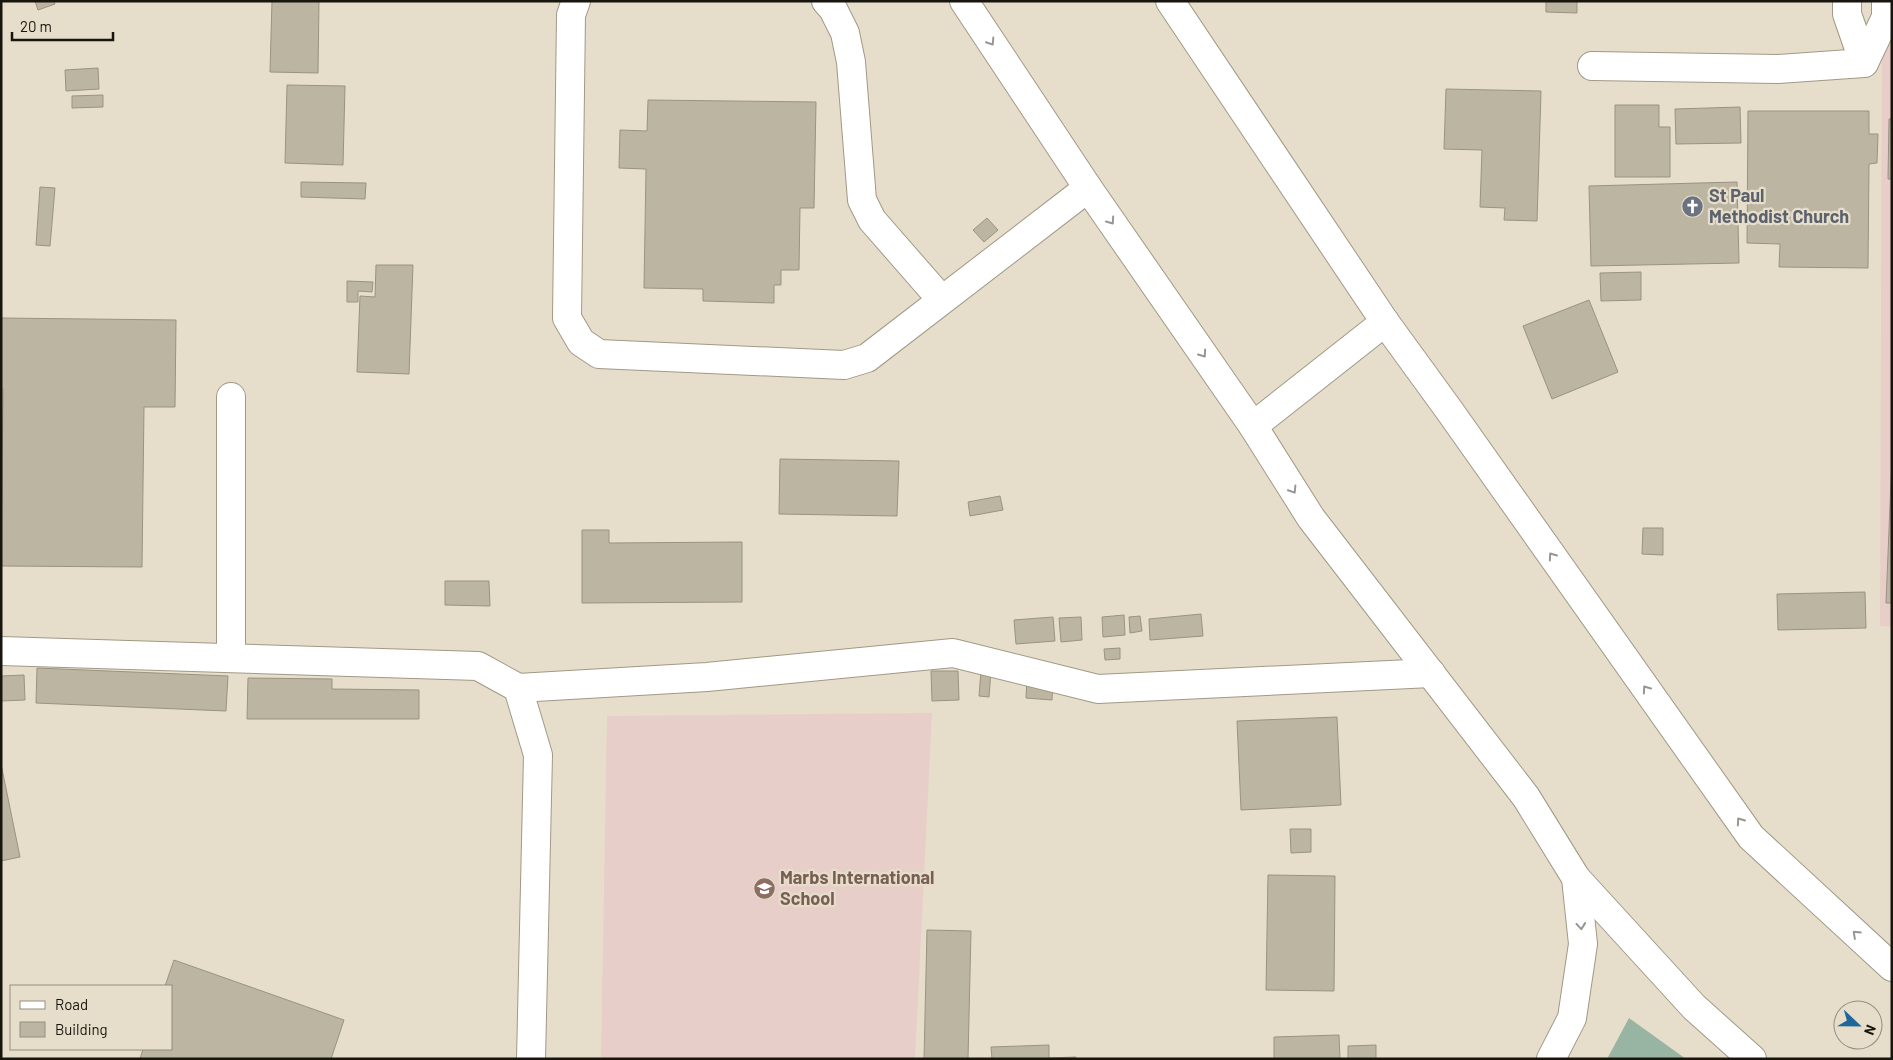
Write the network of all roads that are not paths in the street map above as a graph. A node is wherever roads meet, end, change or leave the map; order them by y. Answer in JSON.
{"nodes":[{"id":1,"x":576,"y":1,"type":"edge"},
{"id":2,"x":826,"y":1,"type":"edge"},
{"id":3,"x":964,"y":1,"type":"edge"},
{"id":4,"x":1170,"y":1,"type":"edge"},
{"id":5,"x":1847,"y":1,"type":"edge"},
{"id":6,"x":1888,"y":12,"type":"edge"},
{"id":7,"x":1864,"y":63,"type":"junction"},
{"id":8,"x":1592,"y":66,"type":"dead end"},
{"id":9,"x":1088,"y":188,"type":"junction"},
{"id":10,"x":941,"y":299,"type":"junction"},
{"id":11,"x":1385,"y":322,"type":"junction"},
{"id":12,"x":231,"y":397,"type":"dead end"},
{"id":13,"x":1253,"y":426,"type":"junction"},
{"id":14,"x":1,"y":651,"type":"edge"},
{"id":15,"x":231,"y":658,"type":"junction"},
{"id":16,"x":1430,"y":673,"type":"junction"},
{"id":17,"x":518,"y":688,"type":"junction"},
{"id":18,"x":1576,"y":878,"type":"junction"},
{"id":19,"x":1892,"y":967,"type":"edge"},
{"id":20,"x":531,"y":1059,"type":"edge"},
{"id":21,"x":1551,"y":1059,"type":"edge"},
{"id":22,"x":1752,"y":1059,"type":"edge"}],
"edges":[{"from":1,"to":10,"type":"main road"},
{"from":2,"to":10,"type":"main road"},
{"from":3,"to":9,"type":"main road","one_way":true},
{"from":4,"to":11,"type":"main road"},
{"from":5,"to":7,"type":"main road"},
{"from":6,"to":7,"type":"main road"},
{"from":7,"to":8,"type":"main road"},
{"from":9,"to":10,"type":"main road"},
{"from":9,"to":13,"type":"main road","one_way":true},
{"from":11,"to":13,"type":"main road"},
{"from":19,"to":11,"type":"main road","one_way":true},
{"from":12,"to":15,"type":"main road"},
{"from":13,"to":16,"type":"main road","one_way":true},
{"from":14,"to":15,"type":"main road"},
{"from":15,"to":17,"type":"main road"},
{"from":16,"to":17,"type":"main road"},
{"from":16,"to":18,"type":"main road"},
{"from":17,"to":20,"type":"main road"},
{"from":18,"to":21,"type":"main road","one_way":true},
{"from":18,"to":22,"type":"main road"}]}
